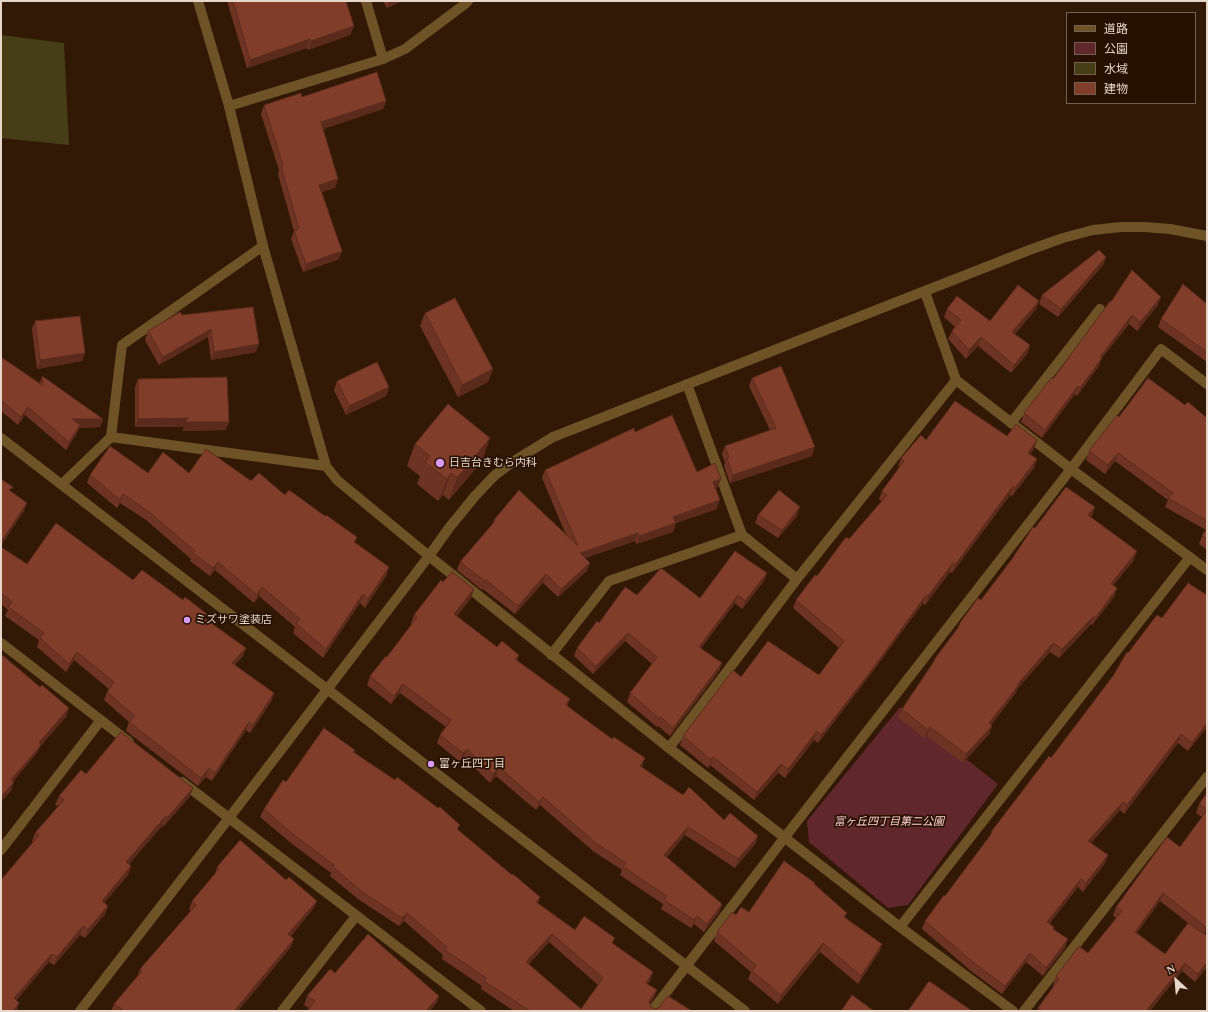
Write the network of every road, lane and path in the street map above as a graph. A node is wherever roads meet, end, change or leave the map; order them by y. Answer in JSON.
{"nodes":[{"id":1,"x":198,"y":1,"type":"edge"},
{"id":2,"x":366,"y":1,"type":"edge"},
{"id":3,"x":468,"y":1,"type":"edge"},
{"id":4,"x":383,"y":59,"type":"junction"},
{"id":5,"x":229,"y":106,"type":"junction"},
{"id":6,"x":1207,"y":236,"type":"edge"},
{"id":7,"x":263,"y":246,"type":"junction"},
{"id":8,"x":925,"y":292,"type":"junction"},
{"id":9,"x":1100,"y":309,"type":"dead end"},
{"id":10,"x":956,"y":380,"type":"junction"},
{"id":11,"x":687,"y":384,"type":"junction"},
{"id":12,"x":1207,"y":384,"type":"edge"},
{"id":13,"x":1011,"y":423,"type":"junction"},
{"id":14,"x":111,"y":437,"type":"junction"},
{"id":15,"x":1,"y":438,"type":"edge"},
{"id":16,"x":326,"y":466,"type":"junction"},
{"id":17,"x":1071,"y":469,"type":"junction"},
{"id":18,"x":62,"y":484,"type":"junction"},
{"id":19,"x":742,"y":535,"type":"junction"},
{"id":20,"x":429,"y":556,"type":"junction"},
{"id":21,"x":1190,"y":557,"type":"junction"},
{"id":22,"x":1207,"y":570,"type":"edge"},
{"id":23,"x":797,"y":579,"type":"junction"},
{"id":24,"x":1,"y":643,"type":"edge"},
{"id":25,"x":551,"y":655,"type":"junction"},
{"id":26,"x":327,"y":689,"type":"junction"},
{"id":27,"x":100,"y":720,"type":"junction"},
{"id":28,"x":137,"y":748,"type":"edge"},
{"id":29,"x":669,"y":748,"type":"junction"},
{"id":30,"x":174,"y":776,"type":"edge"},
{"id":31,"x":1207,"y":777,"type":"edge"},
{"id":32,"x":230,"y":818,"type":"junction"},
{"id":33,"x":785,"y":837,"type":"junction"},
{"id":34,"x":1,"y":850,"type":"edge"},
{"id":35,"x":356,"y":916,"type":"junction"},
{"id":36,"x":900,"y":927,"type":"junction"},
{"id":37,"x":686,"y":967,"type":"junction"},
{"id":38,"x":468,"y":1007,"type":"edge"},
{"id":39,"x":80,"y":1011,"type":"edge"},
{"id":40,"x":282,"y":1011,"type":"edge"},
{"id":41,"x":481,"y":1011,"type":"edge"},
{"id":42,"x":652,"y":1011,"type":"edge"},
{"id":43,"x":745,"y":1011,"type":"edge"},
{"id":44,"x":1013,"y":1011,"type":"edge"},
{"id":45,"x":1024,"y":1011,"type":"edge"}],
"edges":[{"from":1,"to":5,"type":"street"},
{"from":2,"to":4,"type":"street"},
{"from":3,"to":4,"type":"street"},
{"from":4,"to":5,"type":"street"},
{"from":5,"to":7,"type":"street"},
{"from":6,"to":8,"type":"street"},
{"from":7,"to":14,"type":"street"},
{"from":7,"to":16,"type":"street"},
{"from":8,"to":10,"type":"street"},
{"from":8,"to":11,"type":"street"},
{"from":9,"to":13,"type":"street"},
{"from":10,"to":13,"type":"street"},
{"from":10,"to":23,"type":"street"},
{"from":11,"to":19,"type":"street"},
{"from":11,"to":20,"type":"street"},
{"from":12,"to":17,"type":"street"},
{"from":13,"to":17,"type":"street"},
{"from":14,"to":16,"type":"street"},
{"from":14,"to":18,"type":"street"},
{"from":15,"to":18,"type":"street"},
{"from":16,"to":20,"type":"street"},
{"from":17,"to":21,"type":"street"},
{"from":17,"to":33,"type":"street"},
{"from":18,"to":26,"type":"street"},
{"from":19,"to":23,"type":"street"},
{"from":19,"to":25,"type":"street"},
{"from":20,"to":25,"type":"street"},
{"from":20,"to":26,"type":"street"},
{"from":21,"to":22,"type":"street"},
{"from":21,"to":36,"type":"street"},
{"from":23,"to":29,"type":"street"},
{"from":24,"to":27,"type":"street"},
{"from":25,"to":29,"type":"street"},
{"from":26,"to":32,"type":"street"},
{"from":26,"to":37,"type":"street"},
{"from":27,"to":28,"type":"street"},
{"from":27,"to":34,"type":"street"},
{"from":29,"to":33,"type":"street"},
{"from":30,"to":32,"type":"street"},
{"from":31,"to":45,"type":"street"},
{"from":32,"to":35,"type":"street"},
{"from":32,"to":39,"type":"street"},
{"from":33,"to":36,"type":"street"},
{"from":33,"to":37,"type":"street"},
{"from":35,"to":38,"type":"street"},
{"from":35,"to":40,"type":"street"},
{"from":36,"to":44,"type":"street"},
{"from":37,"to":42,"type":"street"},
{"from":37,"to":43,"type":"street"},
{"from":38,"to":41,"type":"street"}]}
